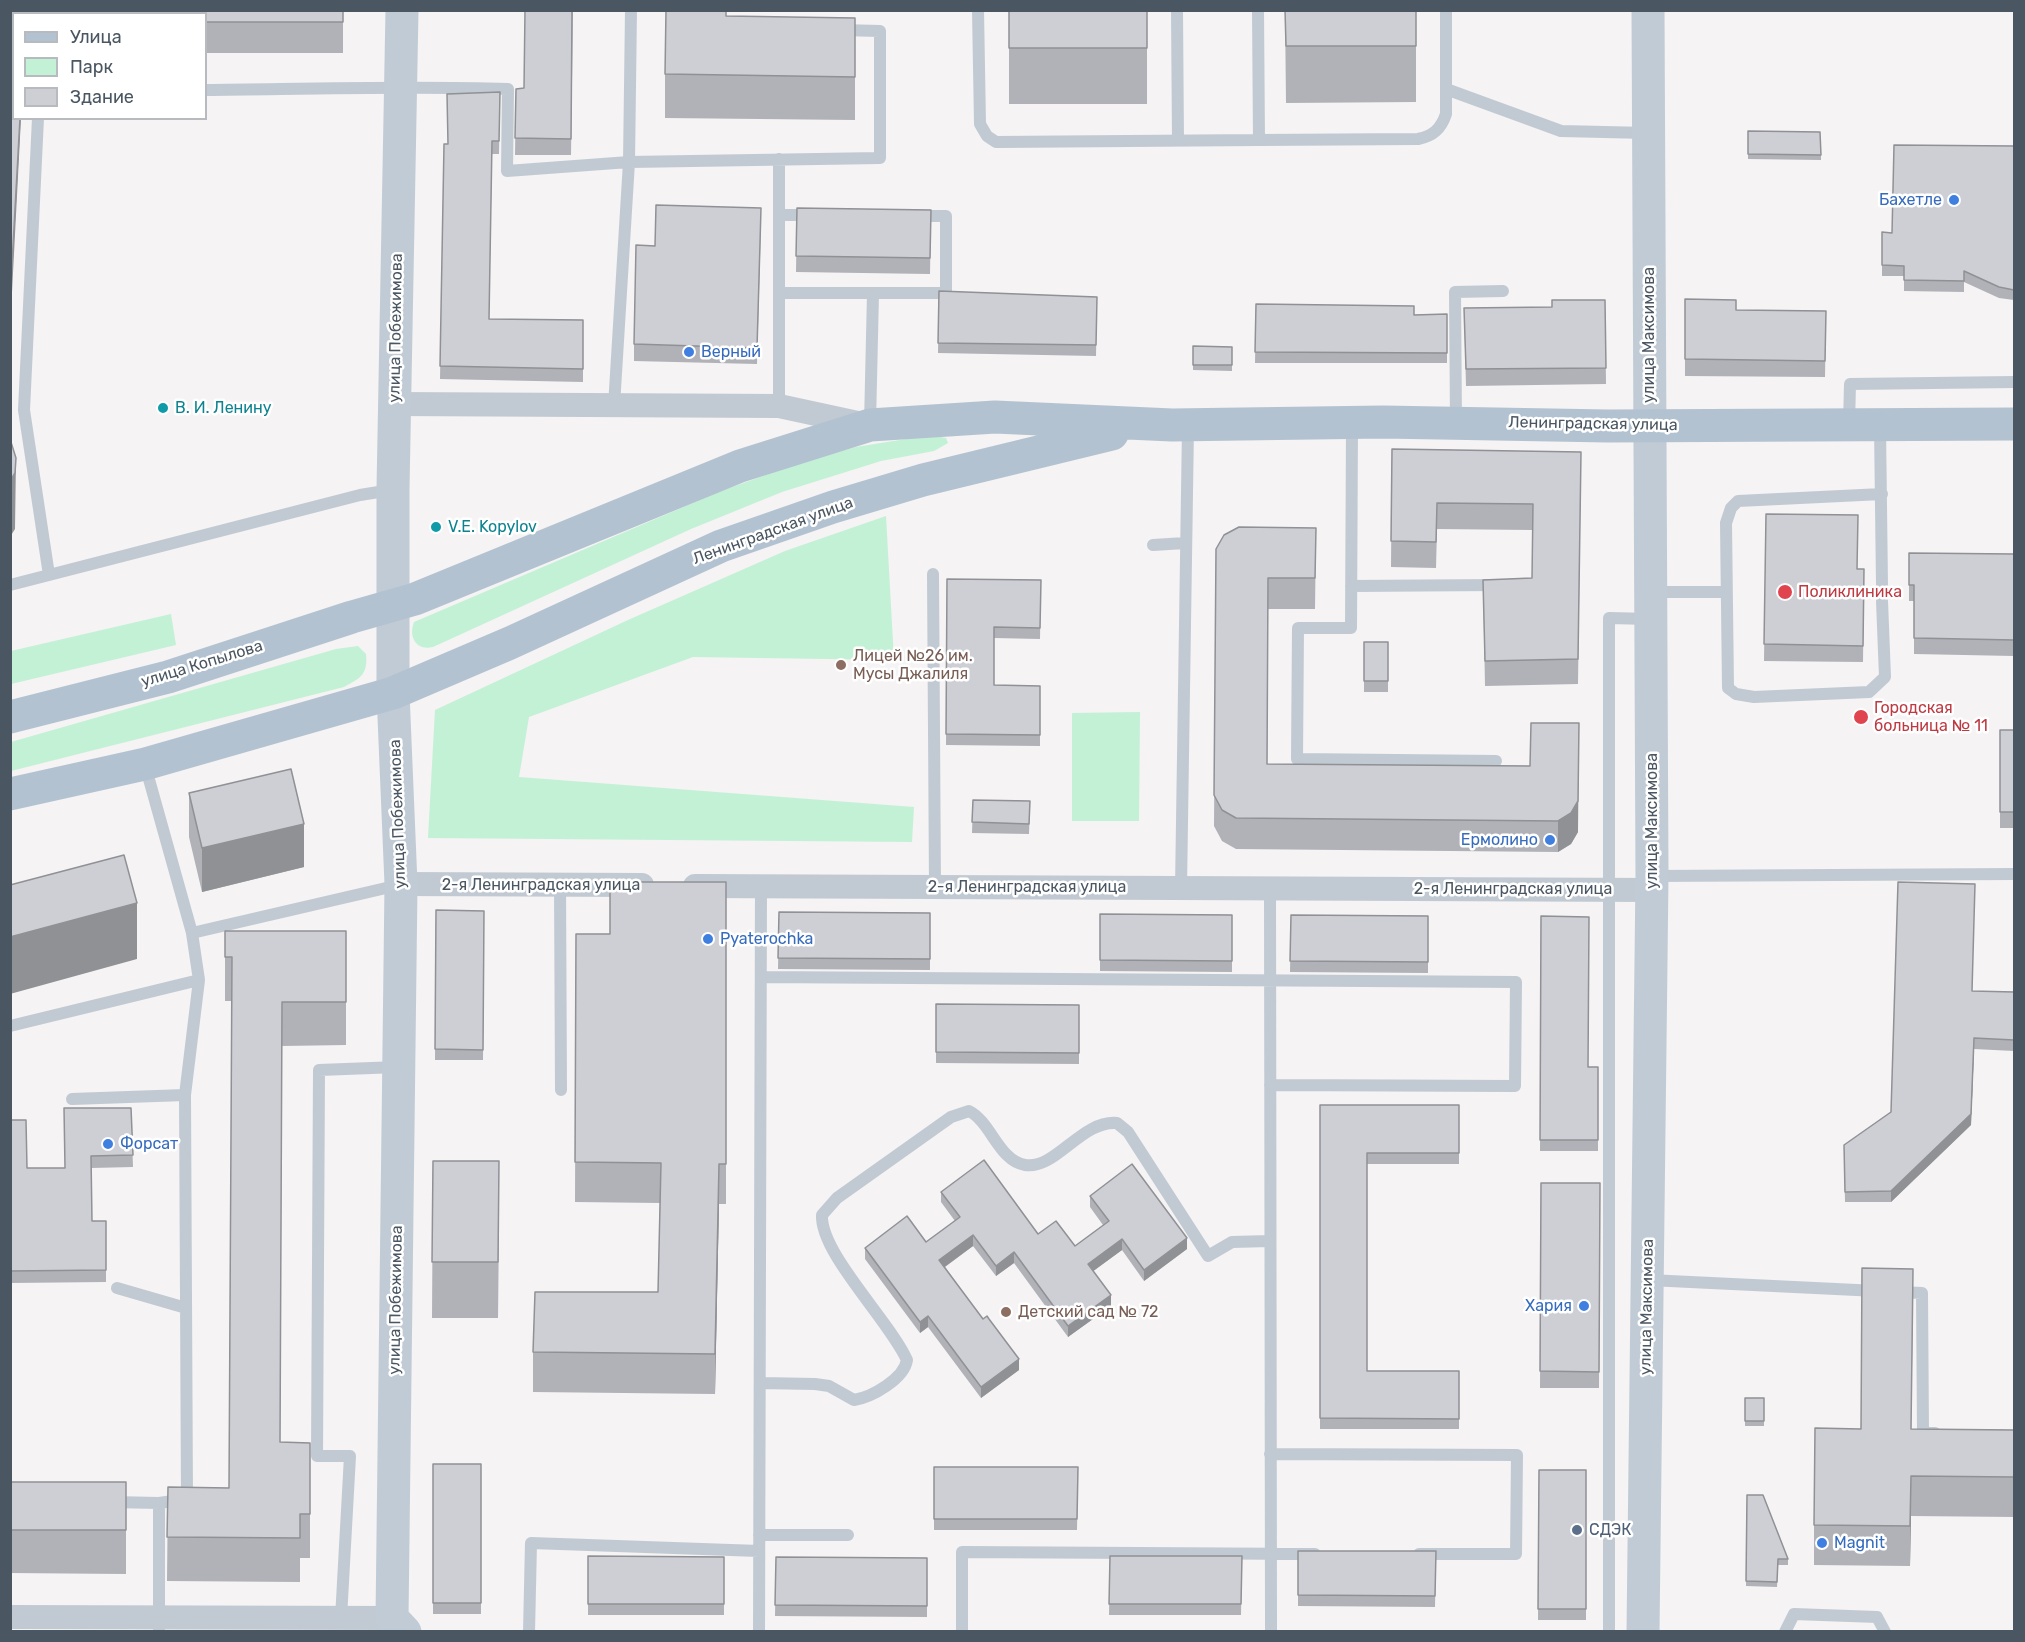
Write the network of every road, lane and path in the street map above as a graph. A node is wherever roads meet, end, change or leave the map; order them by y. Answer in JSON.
{"nodes":[{"id":1,"x":402,"y":10,"type":"edge"},
{"id":2,"x":631,"y":10,"type":"edge"},
{"id":3,"x":978,"y":10,"type":"edge"},
{"id":4,"x":1177,"y":10,"type":"edge"},
{"id":5,"x":1258,"y":10,"type":"edge"},
{"id":6,"x":1446,"y":10,"type":"edge"},
{"id":7,"x":1648,"y":10,"type":"edge"},
{"id":8,"x":826,"y":30,"type":"edge"},
{"id":9,"x":401,"y":86,"type":"junction"},
{"id":10,"x":1446,"y":89,"type":"junction"},
{"id":11,"x":207,"y":90,"type":"edge"},
{"id":12,"x":38,"y":120,"type":"edge"},
{"id":13,"x":1648,"y":133,"type":"junction"},
{"id":14,"x":1178,"y":140,"type":"junction"},
{"id":15,"x":1259,"y":140,"type":"junction"},
{"id":16,"x":779,"y":159,"type":"junction"},
{"id":17,"x":629,"y":162,"type":"junction"},
{"id":18,"x":779,"y":215,"type":"junction"},
{"id":19,"x":826,"y":215,"type":"edge"},
{"id":20,"x":898,"y":215,"type":"edge"},
{"id":21,"x":1503,"y":291,"type":"dead end"},
{"id":22,"x":780,"y":293,"type":"junction"},
{"id":23,"x":873,"y":293,"type":"junction"},
{"id":24,"x":2014,"y":382,"type":"edge"},
{"id":25,"x":10,"y":395,"type":"edge"},
{"id":26,"x":25,"y":396,"type":"junction"},
{"id":27,"x":394,"y":404,"type":"junction"},
{"id":28,"x":614,"y":406,"type":"junction"},
{"id":29,"x":779,"y":406,"type":"junction"},
{"id":30,"x":1352,"y":422,"type":"junction"},
{"id":31,"x":1456,"y":422,"type":"junction"},
{"id":32,"x":2014,"y":424,"type":"edge"},
{"id":33,"x":1180,"y":425,"type":"junction"},
{"id":34,"x":1649,"y":425,"type":"junction"},
{"id":35,"x":1864,"y":425,"type":"junction"},
{"id":36,"x":870,"y":426,"type":"junction"},
{"id":37,"x":393,"y":489,"type":"junction"},
{"id":38,"x":1882,"y":494,"type":"junction"},
{"id":39,"x":1185,"y":543,"type":"junction"},
{"id":40,"x":1153,"y":545,"type":"dead end"},
{"id":41,"x":933,"y":574,"type":"dead end"},
{"id":42,"x":49,"y":575,"type":"junction"},
{"id":43,"x":10,"y":585,"type":"edge"},
{"id":44,"x":1499,"y":585,"type":"edge"},
{"id":45,"x":1882,"y":585,"type":"dead end"},
{"id":46,"x":1351,"y":586,"type":"junction"},
{"id":47,"x":1726,"y":592,"type":"junction"},
{"id":48,"x":1882,"y":601,"type":"dead end"},
{"id":49,"x":393,"y":606,"type":"junction"},
{"id":50,"x":1650,"y":606,"type":"junction"},
{"id":51,"x":393,"y":693,"type":"junction"},
{"id":52,"x":10,"y":717,"type":"edge"},
{"id":53,"x":1496,"y":761,"type":"dead end"},
{"id":54,"x":145,"y":764,"type":"junction"},
{"id":55,"x":10,"y":794,"type":"edge"},
{"id":56,"x":2014,"y":874,"type":"edge"},
{"id":57,"x":1652,"y":883,"type":"junction"},
{"id":58,"x":401,"y":884,"type":"junction"},
{"id":59,"x":560,"y":885,"type":"junction"},
{"id":60,"x":761,"y":886,"type":"junction"},
{"id":61,"x":935,"y":887,"type":"junction"},
{"id":62,"x":1181,"y":888,"type":"junction"},
{"id":63,"x":1270,"y":888,"type":"junction"},
{"id":64,"x":1610,"y":890,"type":"junction"},
{"id":65,"x":192,"y":933,"type":"junction"},
{"id":66,"x":761,"y":977,"type":"junction"},
{"id":67,"x":199,"y":980,"type":"junction"},
{"id":68,"x":1270,"y":980,"type":"junction"},
{"id":69,"x":10,"y":1026,"type":"edge"},
{"id":70,"x":399,"y":1067,"type":"junction"},
{"id":71,"x":1270,"y":1085,"type":"junction"},
{"id":72,"x":561,"y":1090,"type":"dead end"},
{"id":73,"x":185,"y":1095,"type":"junction"},
{"id":74,"x":72,"y":1099,"type":"dead end"},
{"id":75,"x":1270,"y":1241,"type":"junction"},
{"id":76,"x":1647,"y":1280,"type":"junction"},
{"id":77,"x":117,"y":1288,"type":"dead end"},
{"id":78,"x":186,"y":1308,"type":"junction"},
{"id":79,"x":760,"y":1383,"type":"junction"},
{"id":80,"x":1946,"y":1433,"type":"edge"},
{"id":81,"x":1270,"y":1454,"type":"junction"},
{"id":82,"x":102,"y":1502,"type":"edge"},
{"id":83,"x":159,"y":1503,"type":"junction"},
{"id":84,"x":759,"y":1535,"type":"junction"},
{"id":85,"x":848,"y":1535,"type":"dead end"},
{"id":86,"x":759,"y":1551,"type":"junction"},
{"id":87,"x":1270,"y":1553,"type":"junction"},
{"id":88,"x":1329,"y":1554,"type":"edge"},
{"id":89,"x":1411,"y":1554,"type":"edge"},
{"id":90,"x":10,"y":1617,"type":"edge"},
{"id":91,"x":341,"y":1618,"type":"junction"},
{"id":92,"x":159,"y":1625,"type":"edge"},
{"id":93,"x":396,"y":1627,"type":"edge"},
{"id":94,"x":529,"y":1632,"type":"edge"},
{"id":95,"x":759,"y":1632,"type":"edge"},
{"id":96,"x":962,"y":1632,"type":"edge"},
{"id":97,"x":1271,"y":1632,"type":"edge"},
{"id":98,"x":1609,"y":1632,"type":"edge"},
{"id":99,"x":1643,"y":1632,"type":"edge"},
{"id":100,"x":1785,"y":1632,"type":"edge"},
{"id":101,"x":1885,"y":1632,"type":"edge"}],
"edges":[{"from":1,"to":9,"type":"street","name":"улица Побежимова"},
{"from":2,"to":17,"type":"lane"},
{"from":3,"to":14,"type":"lane"},
{"from":4,"to":14,"type":"lane"},
{"from":5,"to":15,"type":"lane"},
{"from":6,"to":10,"type":"lane"},
{"from":7,"to":13,"type":"street","name":"улица Максимова"},
{"from":8,"to":16,"type":"lane"},
{"from":9,"to":11,"type":"lane"},
{"from":9,"to":17,"type":"lane"},
{"from":9,"to":27,"type":"street","name":"улица Побежимова"},
{"from":10,"to":13,"type":"lane"},
{"from":10,"to":15,"type":"lane"},
{"from":12,"to":26,"type":"lane"},
{"from":13,"to":34,"type":"street","name":"улица Максимова"},
{"from":14,"to":15,"type":"lane"},
{"from":16,"to":17,"type":"lane"},
{"from":16,"to":18,"type":"lane"},
{"from":17,"to":28,"type":"lane"},
{"from":18,"to":19,"type":"lane"},
{"from":18,"to":22,"type":"lane"},
{"from":20,"to":23,"type":"lane"},
{"from":21,"to":31,"type":"lane"},
{"from":22,"to":23,"type":"lane"},
{"from":22,"to":29,"type":"lane"},
{"from":23,"to":36,"type":"lane"},
{"from":24,"to":35,"type":"lane"},
{"from":25,"to":26,"type":"lane"},
{"from":26,"to":42,"type":"lane"},
{"from":27,"to":28,"type":"street","name":"Ленинградская улица"},
{"from":27,"to":37,"type":"street","name":"улица Побежимова"},
{"from":28,"to":29,"type":"street","name":"Ленинградская улица"},
{"from":29,"to":36,"type":"street","name":"Ленинградская улица"},
{"from":30,"to":31,"type":"main road","name":"Ленинградская улица"},
{"from":30,"to":33,"type":"main road","name":"Ленинградская улица"},
{"from":30,"to":46,"type":"lane"},
{"from":31,"to":34,"type":"main road","name":"Ленинградская улица"},
{"from":32,"to":35,"type":"main road","name":"Ленинградская улица"},
{"from":33,"to":36,"type":"main road","name":"Ленинградская улица"},
{"from":33,"to":39,"type":"lane"},
{"from":33,"to":51,"type":"main road","name":"Ленинградская улица"},
{"from":34,"to":35,"type":"main road","name":"Ленинградская улица"},
{"from":34,"to":50,"type":"street","name":"улица Максимова"},
{"from":35,"to":38,"type":"lane"},
{"from":36,"to":49,"type":"main road","name":"Ленинградская улица"},
{"from":37,"to":42,"type":"lane"},
{"from":37,"to":49,"type":"street","name":"улица Побежимова"},
{"from":38,"to":45,"type":"lane"},
{"from":38,"to":47,"type":"lane"},
{"from":39,"to":40,"type":"lane"},
{"from":39,"to":62,"type":"lane"},
{"from":41,"to":61,"type":"lane"},
{"from":42,"to":43,"type":"lane"},
{"from":44,"to":46,"type":"lane"},
{"from":46,"to":53,"type":"lane"},
{"from":47,"to":48,"type":"lane"},
{"from":47,"to":50,"type":"lane"},
{"from":49,"to":51,"type":"street","name":"улица Побежимова"},
{"from":49,"to":52,"type":"main road","name":"улица Копылова"},
{"from":50,"to":57,"type":"street","name":"улица Максимова"},
{"from":50,"to":64,"type":"lane"},
{"from":51,"to":54,"type":"main road"},
{"from":51,"to":58,"type":"street","name":"улица Побежимова"},
{"from":54,"to":55,"type":"main road"},
{"from":54,"to":65,"type":"lane"},
{"from":56,"to":57,"type":"lane"},
{"from":57,"to":64,"type":"street","name":"2-я Ленинградская улица"},
{"from":57,"to":76,"type":"street","name":"улица Максимова"},
{"from":58,"to":59,"type":"street","name":"2-я Ленинградская улица"},
{"from":58,"to":65,"type":"lane"},
{"from":58,"to":70,"type":"street","name":"улица Побежимова"},
{"from":59,"to":60,"type":"street","name":"2-я Ленинградская улица"},
{"from":59,"to":72,"type":"lane"},
{"from":60,"to":61,"type":"street","name":"2-я Ленинградская улица"},
{"from":60,"to":66,"type":"lane"},
{"from":61,"to":62,"type":"street","name":"2-я Ленинградская улица"},
{"from":62,"to":63,"type":"street","name":"2-я Ленинградская улица"},
{"from":63,"to":64,"type":"street","name":"2-я Ленинградская улица"},
{"from":63,"to":68,"type":"lane"},
{"from":64,"to":98,"type":"lane"},
{"from":65,"to":67,"type":"lane"},
{"from":66,"to":68,"type":"lane"},
{"from":66,"to":79,"type":"lane"},
{"from":67,"to":69,"type":"lane"},
{"from":67,"to":73,"type":"lane"},
{"from":68,"to":71,"type":"lane"},
{"from":68,"to":71,"type":"lane"},
{"from":70,"to":91,"type":"lane"},
{"from":70,"to":93,"type":"street","name":"улица Побежимова"},
{"from":71,"to":75,"type":"lane"},
{"from":73,"to":74,"type":"lane"},
{"from":73,"to":78,"type":"lane"},
{"from":75,"to":79,"type":"lane"},
{"from":75,"to":81,"type":"lane"},
{"from":76,"to":80,"type":"lane"},
{"from":76,"to":99,"type":"street","name":"улица Максимова"},
{"from":77,"to":78,"type":"lane"},
{"from":78,"to":83,"type":"lane"},
{"from":79,"to":84,"type":"lane"},
{"from":81,"to":87,"type":"lane"},
{"from":81,"to":89,"type":"lane"},
{"from":82,"to":83,"type":"lane"},
{"from":83,"to":92,"type":"lane"},
{"from":84,"to":85,"type":"lane"},
{"from":84,"to":86,"type":"lane"},
{"from":86,"to":94,"type":"lane"},
{"from":86,"to":95,"type":"lane"},
{"from":87,"to":88,"type":"lane"},
{"from":87,"to":96,"type":"lane"},
{"from":87,"to":97,"type":"lane"},
{"from":90,"to":92,"type":"street"},
{"from":91,"to":92,"type":"street"},
{"from":91,"to":93,"type":"street"},
{"from":100,"to":101,"type":"lane"}]}
